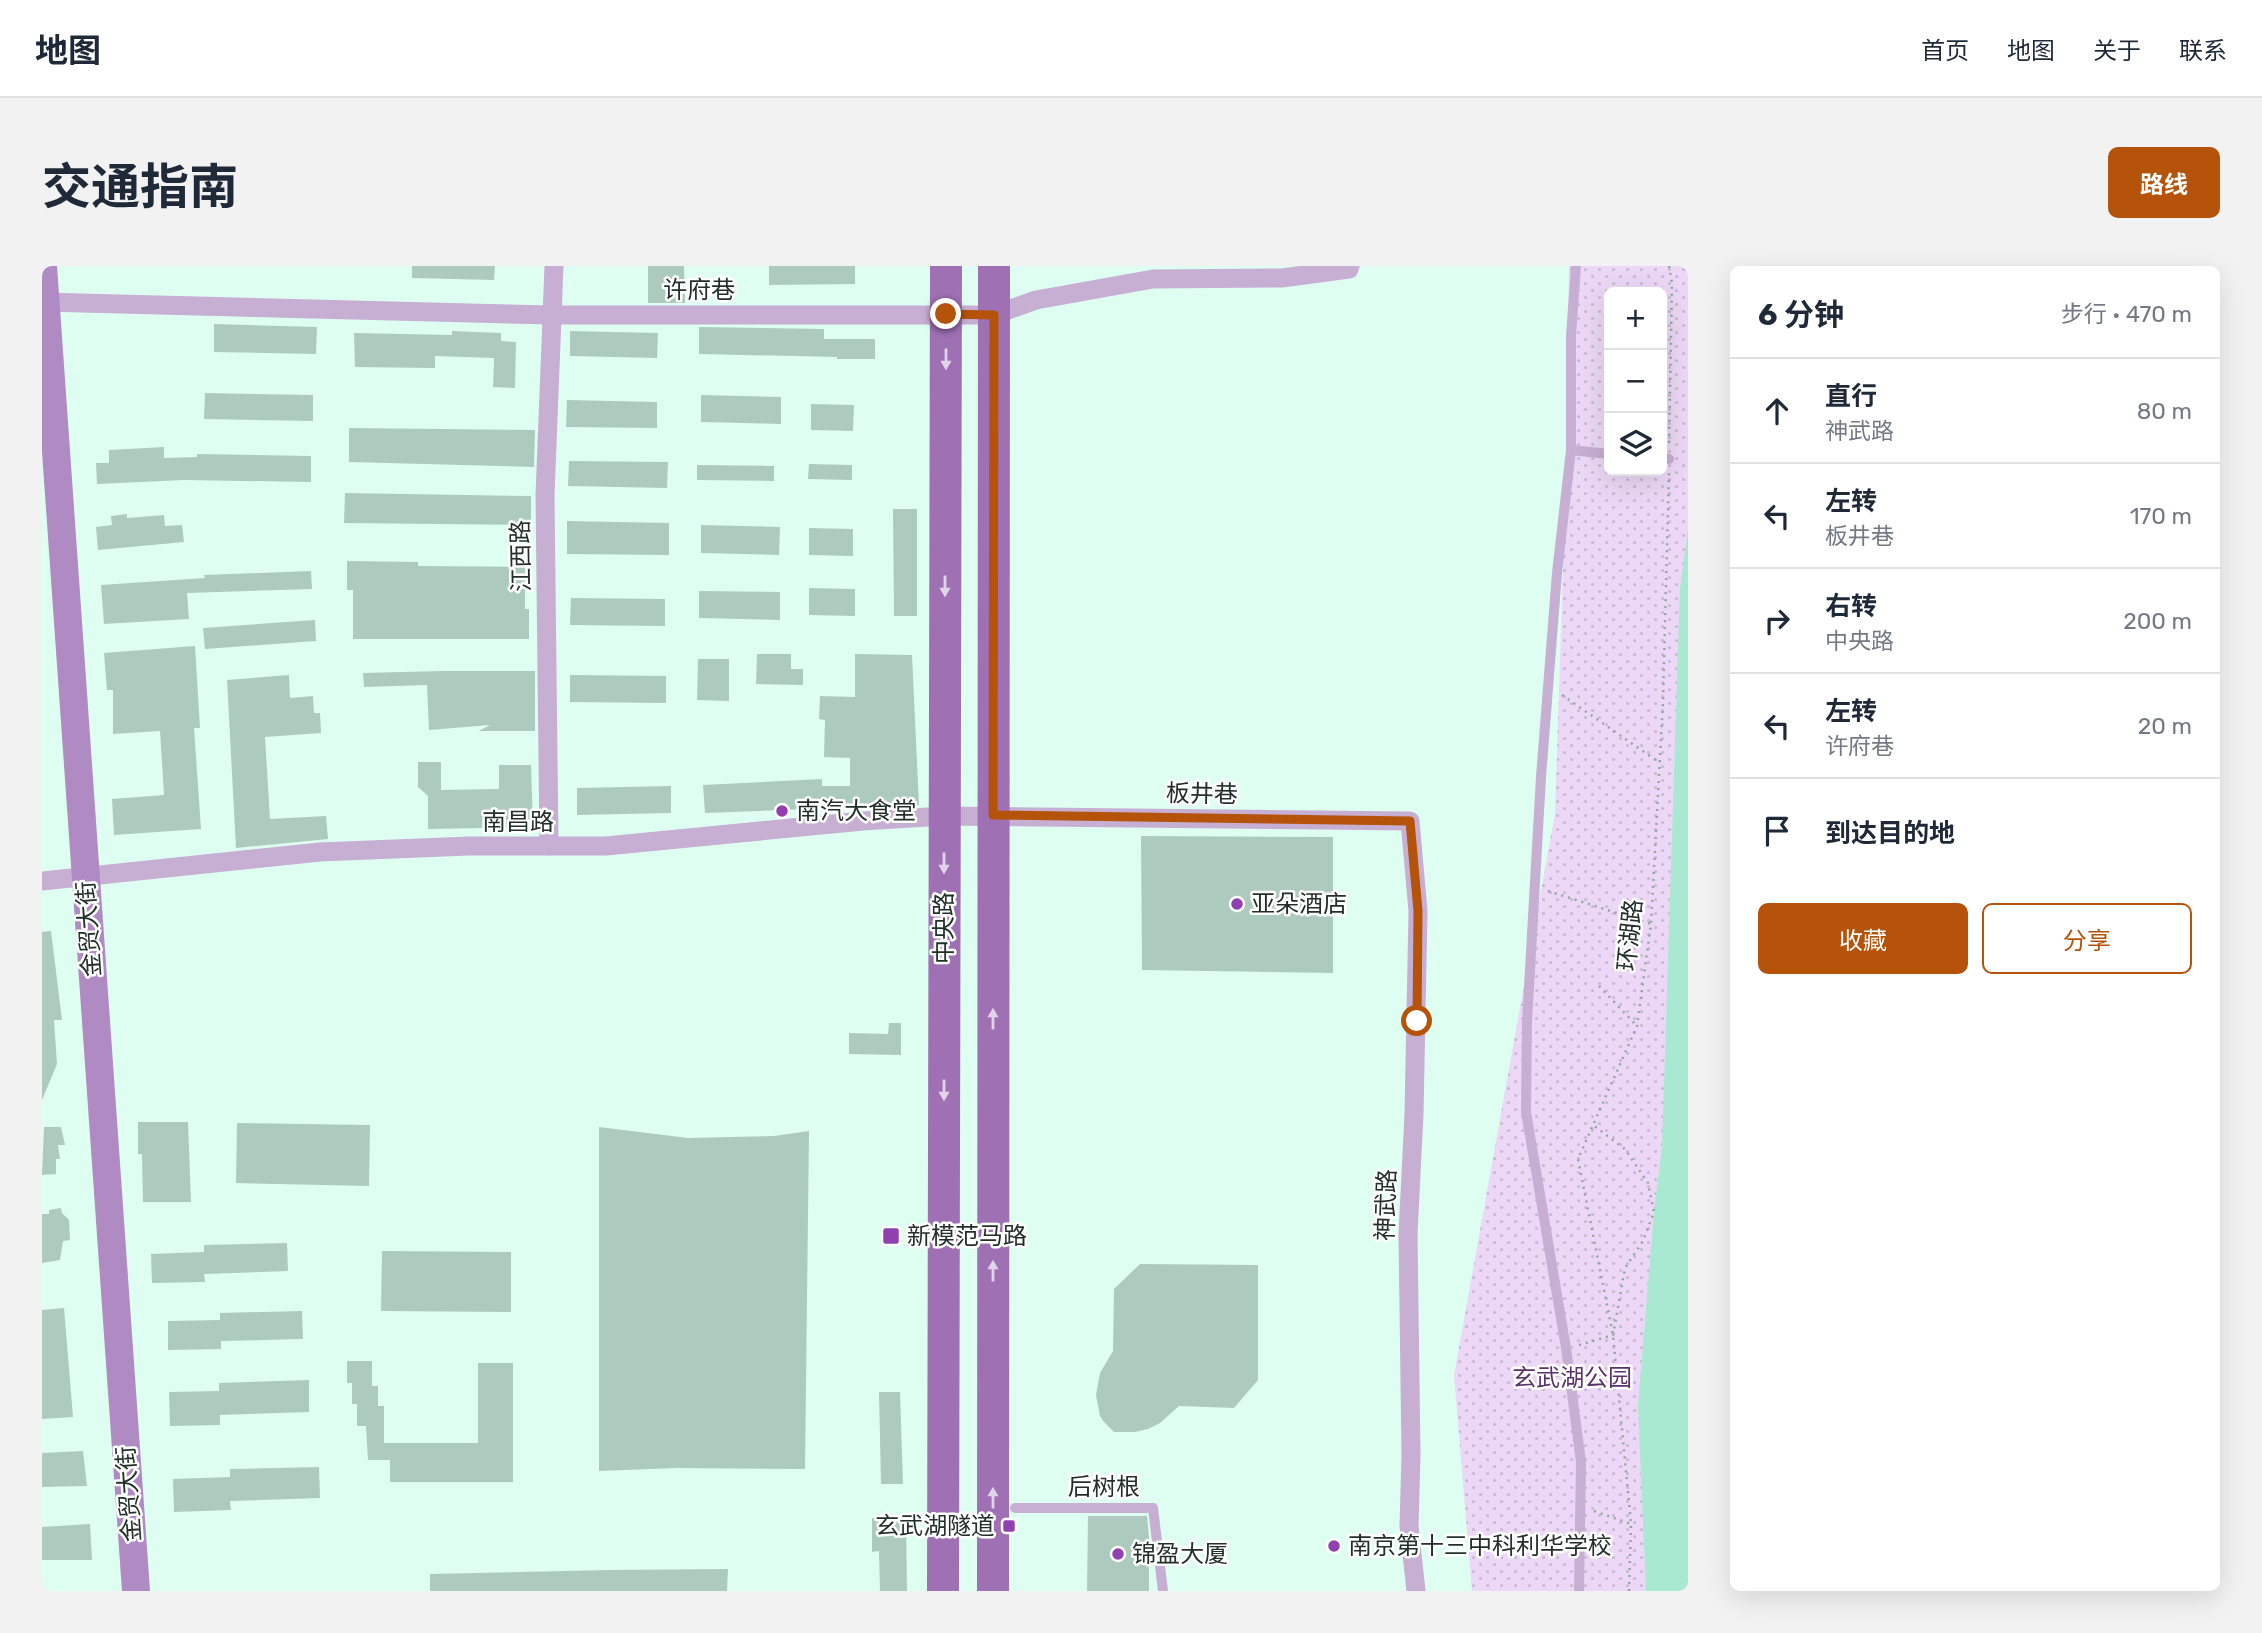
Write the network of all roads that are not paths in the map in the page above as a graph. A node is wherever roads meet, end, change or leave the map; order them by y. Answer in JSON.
{"nodes":[{"id":1,"x":43,"y":266,"type":"edge"},
{"id":2,"x":554,"y":266,"type":"edge"},
{"id":3,"x":946,"y":266,"type":"edge"},
{"id":4,"x":994,"y":266,"type":"edge"},
{"id":5,"x":1350,"y":266,"type":"edge"},
{"id":6,"x":1576,"y":266,"type":"edge"},
{"id":7,"x":43,"y":302,"type":"edge"},
{"id":8,"x":946,"y":314,"type":"junction"},
{"id":9,"x":551,"y":315,"type":"junction"},
{"id":10,"x":994,"y":315,"type":"junction"},
{"id":11,"x":1571,"y":450,"type":"junction"},
{"id":12,"x":1604,"y":453,"type":"edge"},
{"id":13,"x":993,"y":815,"type":"junction"},
{"id":14,"x":944,"y":816,"type":"junction"},
{"id":15,"x":1410,"y":821,"type":"joint"},
{"id":16,"x":549,"y":846,"type":"junction"},
{"id":17,"x":85,"y":877,"type":"junction"},
{"id":18,"x":42,"y":881,"type":"edge"},
{"id":19,"x":1015,"y":1508,"type":"dead end"},
{"id":20,"x":136,"y":1591,"type":"edge"},
{"id":21,"x":943,"y":1591,"type":"edge"},
{"id":22,"x":993,"y":1591,"type":"edge"},
{"id":23,"x":1163,"y":1591,"type":"edge"},
{"id":24,"x":1416,"y":1591,"type":"edge"},
{"id":25,"x":1579,"y":1591,"type":"edge"}],
"edges":[{"from":1,"to":7,"type":"street","name":"金贸大街"},
{"from":2,"to":9,"type":"street","name":"江西路"},
{"from":3,"to":8,"type":"main road","name":"中央路"},
{"from":4,"to":10,"type":"main road","name":"中央路"},
{"from":5,"to":10,"type":"street","name":"许府巷"},
{"from":6,"to":11,"type":"lane"},
{"from":7,"to":9,"type":"street","name":"许府巷"},
{"from":7,"to":17,"type":"street","name":"金贸大街"},
{"from":8,"to":9,"type":"street","name":"许府巷"},
{"from":8,"to":10,"type":"street","name":"许府巷"},
{"from":8,"to":14,"type":"main road","name":"中央路","one_way":true},
{"from":9,"to":16,"type":"street","name":"江西路"},
{"from":10,"to":13,"type":"main road","name":"中央路"},
{"from":11,"to":12,"type":"lane"},
{"from":11,"to":25,"type":"lane"},
{"from":13,"to":14,"type":"street","name":"南昌路"},
{"from":13,"to":15,"type":"street","name":"板井巷"},
{"from":22,"to":13,"type":"main road","name":"中央路","one_way":true},
{"from":14,"to":16,"type":"street","name":"南昌路"},
{"from":14,"to":21,"type":"main road","name":"中央路","one_way":true},
{"from":15,"to":24,"type":"street","name":"神武路"},
{"from":16,"to":17,"type":"street","name":"南昌路"},
{"from":17,"to":18,"type":"street","name":"南昌路"},
{"from":17,"to":20,"type":"street","name":"金贸大街"},
{"from":19,"to":23,"type":"lane","name":"后树根"}]}
